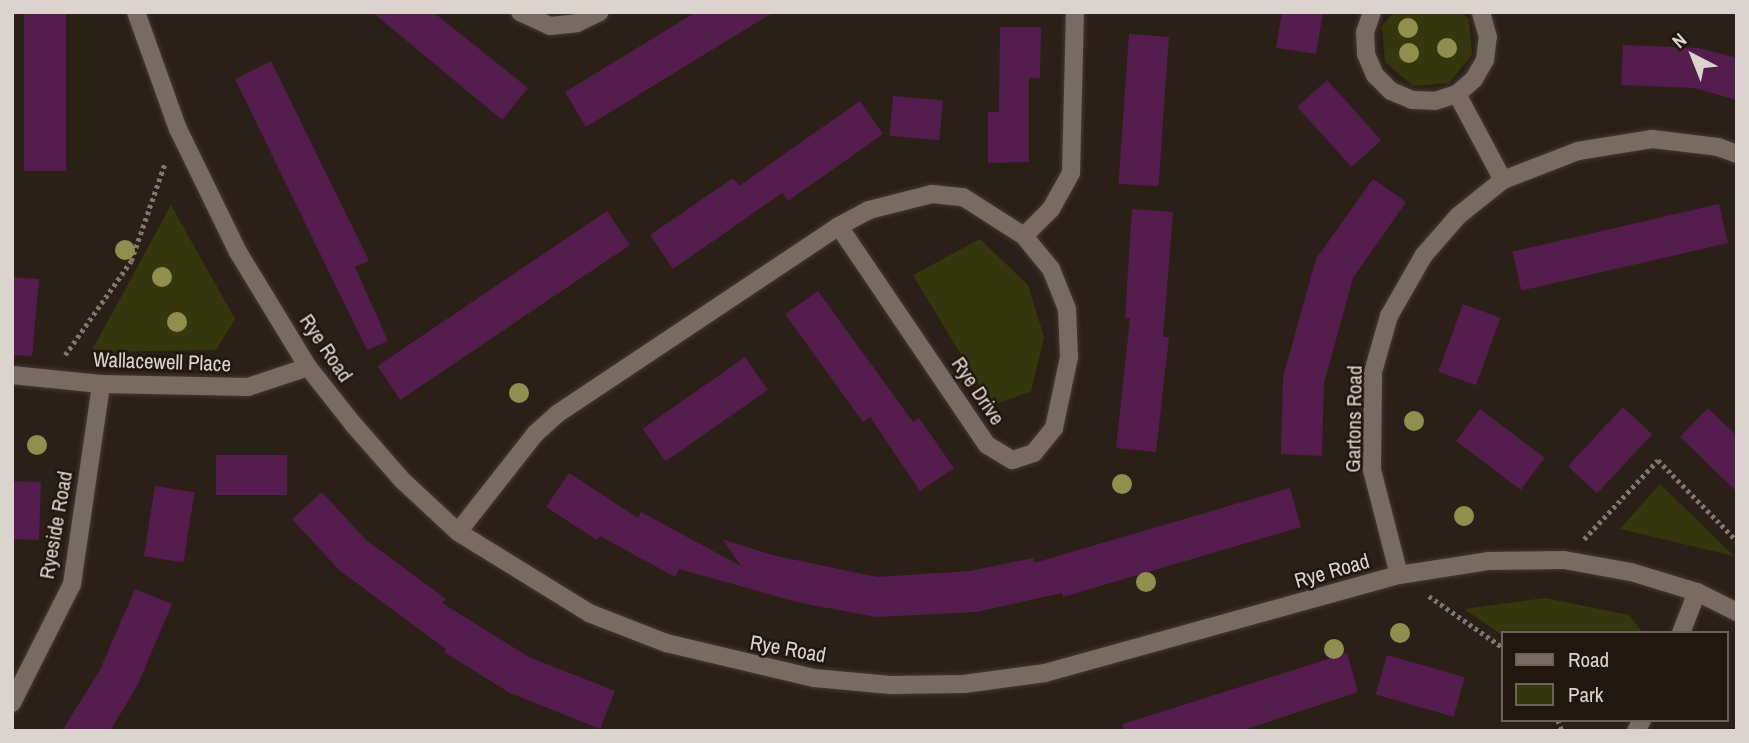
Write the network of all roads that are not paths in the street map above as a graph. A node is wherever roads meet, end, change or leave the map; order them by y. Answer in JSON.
{"nodes":[{"id":1,"x":136,"y":12,"type":"edge"},
{"id":2,"x":520,"y":12,"type":"edge"},
{"id":3,"x":600,"y":12,"type":"edge"},
{"id":4,"x":1074,"y":12,"type":"edge"},
{"id":5,"x":1372,"y":12,"type":"edge"},
{"id":6,"x":1481,"y":12,"type":"edge"},
{"id":7,"x":1457,"y":94,"type":"junction"},
{"id":8,"x":1737,"y":154,"type":"edge"},
{"id":9,"x":1503,"y":180,"type":"junction"},
{"id":10,"x":839,"y":226,"type":"junction"},
{"id":11,"x":1024,"y":236,"type":"junction"},
{"id":12,"x":308,"y":367,"type":"junction"},
{"id":13,"x":12,"y":375,"type":"edge"},
{"id":14,"x":101,"y":384,"type":"junction"},
{"id":15,"x":458,"y":532,"type":"junction"},
{"id":16,"x":1399,"y":575,"type":"junction"},
{"id":17,"x":1697,"y":592,"type":"junction"},
{"id":18,"x":1737,"y":612,"type":"edge"},
{"id":19,"x":1682,"y":631,"type":"edge"},
{"id":20,"x":12,"y":703,"type":"edge"}],
"edges":[{"from":1,"to":12,"type":"street","name":"Rye Road"},
{"from":2,"to":3,"type":"street"},
{"from":4,"to":11,"type":"street"},
{"from":5,"to":7,"type":"street"},
{"from":6,"to":7,"type":"street"},
{"from":7,"to":9,"type":"street"},
{"from":8,"to":9,"type":"street","name":"Gartons Road"},
{"from":9,"to":16,"type":"street","name":"Gartons Road"},
{"from":10,"to":11,"type":"street","name":"Rye Drive"},
{"from":10,"to":11,"type":"street","name":"Rye Drive"},
{"from":10,"to":15,"type":"street","name":"Rye Drive"},
{"from":12,"to":14,"type":"street","name":"Wallacewell Place"},
{"from":12,"to":15,"type":"street","name":"Rye Road"},
{"from":13,"to":14,"type":"street","name":"Wallacewell Place"},
{"from":14,"to":20,"type":"street","name":"Ryeside Road"},
{"from":15,"to":16,"type":"street","name":"Rye Road"},
{"from":16,"to":17,"type":"street","name":"Rye Road"},
{"from":17,"to":18,"type":"street","name":"Rye Road"},
{"from":17,"to":19,"type":"street"}]}
